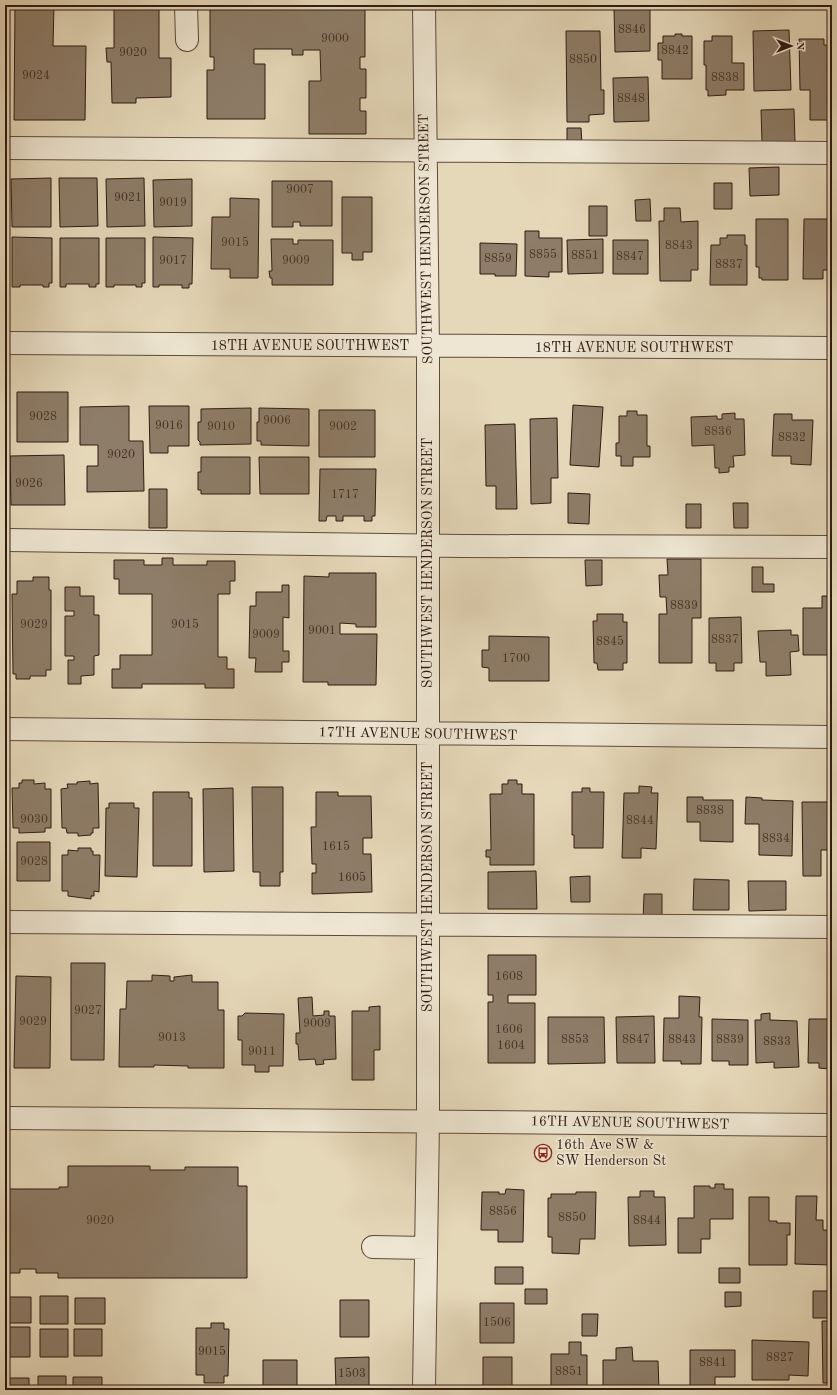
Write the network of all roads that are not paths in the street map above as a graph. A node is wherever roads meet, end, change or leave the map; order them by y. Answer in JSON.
{"nodes":[{"id":1,"x":186,"y":5,"type":"edge"},
{"id":2,"x":424,"y":5,"type":"edge"},
{"id":3,"x":188,"y":40,"type":"dead end"},
{"id":4,"x":5,"y":148,"type":"edge"},
{"id":5,"x":426,"y":152,"type":"junction"},
{"id":6,"x":832,"y":154,"type":"edge"},
{"id":7,"x":5,"y":343,"type":"edge"},
{"id":8,"x":428,"y":347,"type":"junction"},
{"id":9,"x":832,"y":348,"type":"edge"},
{"id":10,"x":5,"y":540,"type":"edge"},
{"id":11,"x":428,"y":546,"type":"junction"},
{"id":12,"x":832,"y":547,"type":"edge"},
{"id":13,"x":5,"y":729,"type":"edge"},
{"id":14,"x":428,"y":734,"type":"junction"},
{"id":15,"x":832,"y":736,"type":"edge"},
{"id":16,"x":5,"y":922,"type":"edge"},
{"id":17,"x":428,"y":924,"type":"junction"},
{"id":18,"x":832,"y":928,"type":"edge"},
{"id":19,"x":5,"y":1118,"type":"edge"},
{"id":20,"x":428,"y":1121,"type":"junction"},
{"id":21,"x":832,"y":1125,"type":"edge"},
{"id":22,"x":373,"y":1247,"type":"dead end"},
{"id":23,"x":426,"y":1248,"type":"junction"},
{"id":24,"x":424,"y":1390,"type":"edge"}],
"edges":[{"from":1,"to":3,"type":"street"},
{"from":2,"to":5,"type":"street","name":"SOUTHWEST HENDERSON STREET"},
{"from":4,"to":5,"type":"street"},
{"from":5,"to":6,"type":"street"},
{"from":5,"to":8,"type":"street","name":"SOUTHWEST HENDERSON STREET"},
{"from":7,"to":8,"type":"street","name":"18TH AVENUE SOUTHWEST"},
{"from":8,"to":9,"type":"street","name":"18TH AVENUE SOUTHWEST"},
{"from":8,"to":11,"type":"street","name":"SOUTHWEST HENDERSON STREET"},
{"from":10,"to":11,"type":"street"},
{"from":11,"to":12,"type":"street"},
{"from":11,"to":14,"type":"street","name":"SOUTHWEST HENDERSON STREET"},
{"from":13,"to":14,"type":"street","name":"17TH AVENUE SOUTHWEST"},
{"from":14,"to":15,"type":"street","name":"17TH AVENUE SOUTHWEST"},
{"from":14,"to":17,"type":"street","name":"SOUTHWEST HENDERSON STREET"},
{"from":16,"to":17,"type":"street"},
{"from":17,"to":18,"type":"street"},
{"from":17,"to":20,"type":"street","name":"SOUTHWEST HENDERSON STREET"},
{"from":19,"to":20,"type":"street","name":"16TH AVENUE SOUTHWEST"},
{"from":20,"to":21,"type":"street","name":"16TH AVENUE SOUTHWEST"},
{"from":20,"to":23,"type":"street","name":"SOUTHWEST HENDERSON STREET"},
{"from":22,"to":23,"type":"street"},
{"from":23,"to":24,"type":"street","name":"SOUTHWEST HENDERSON STREET"}]}
